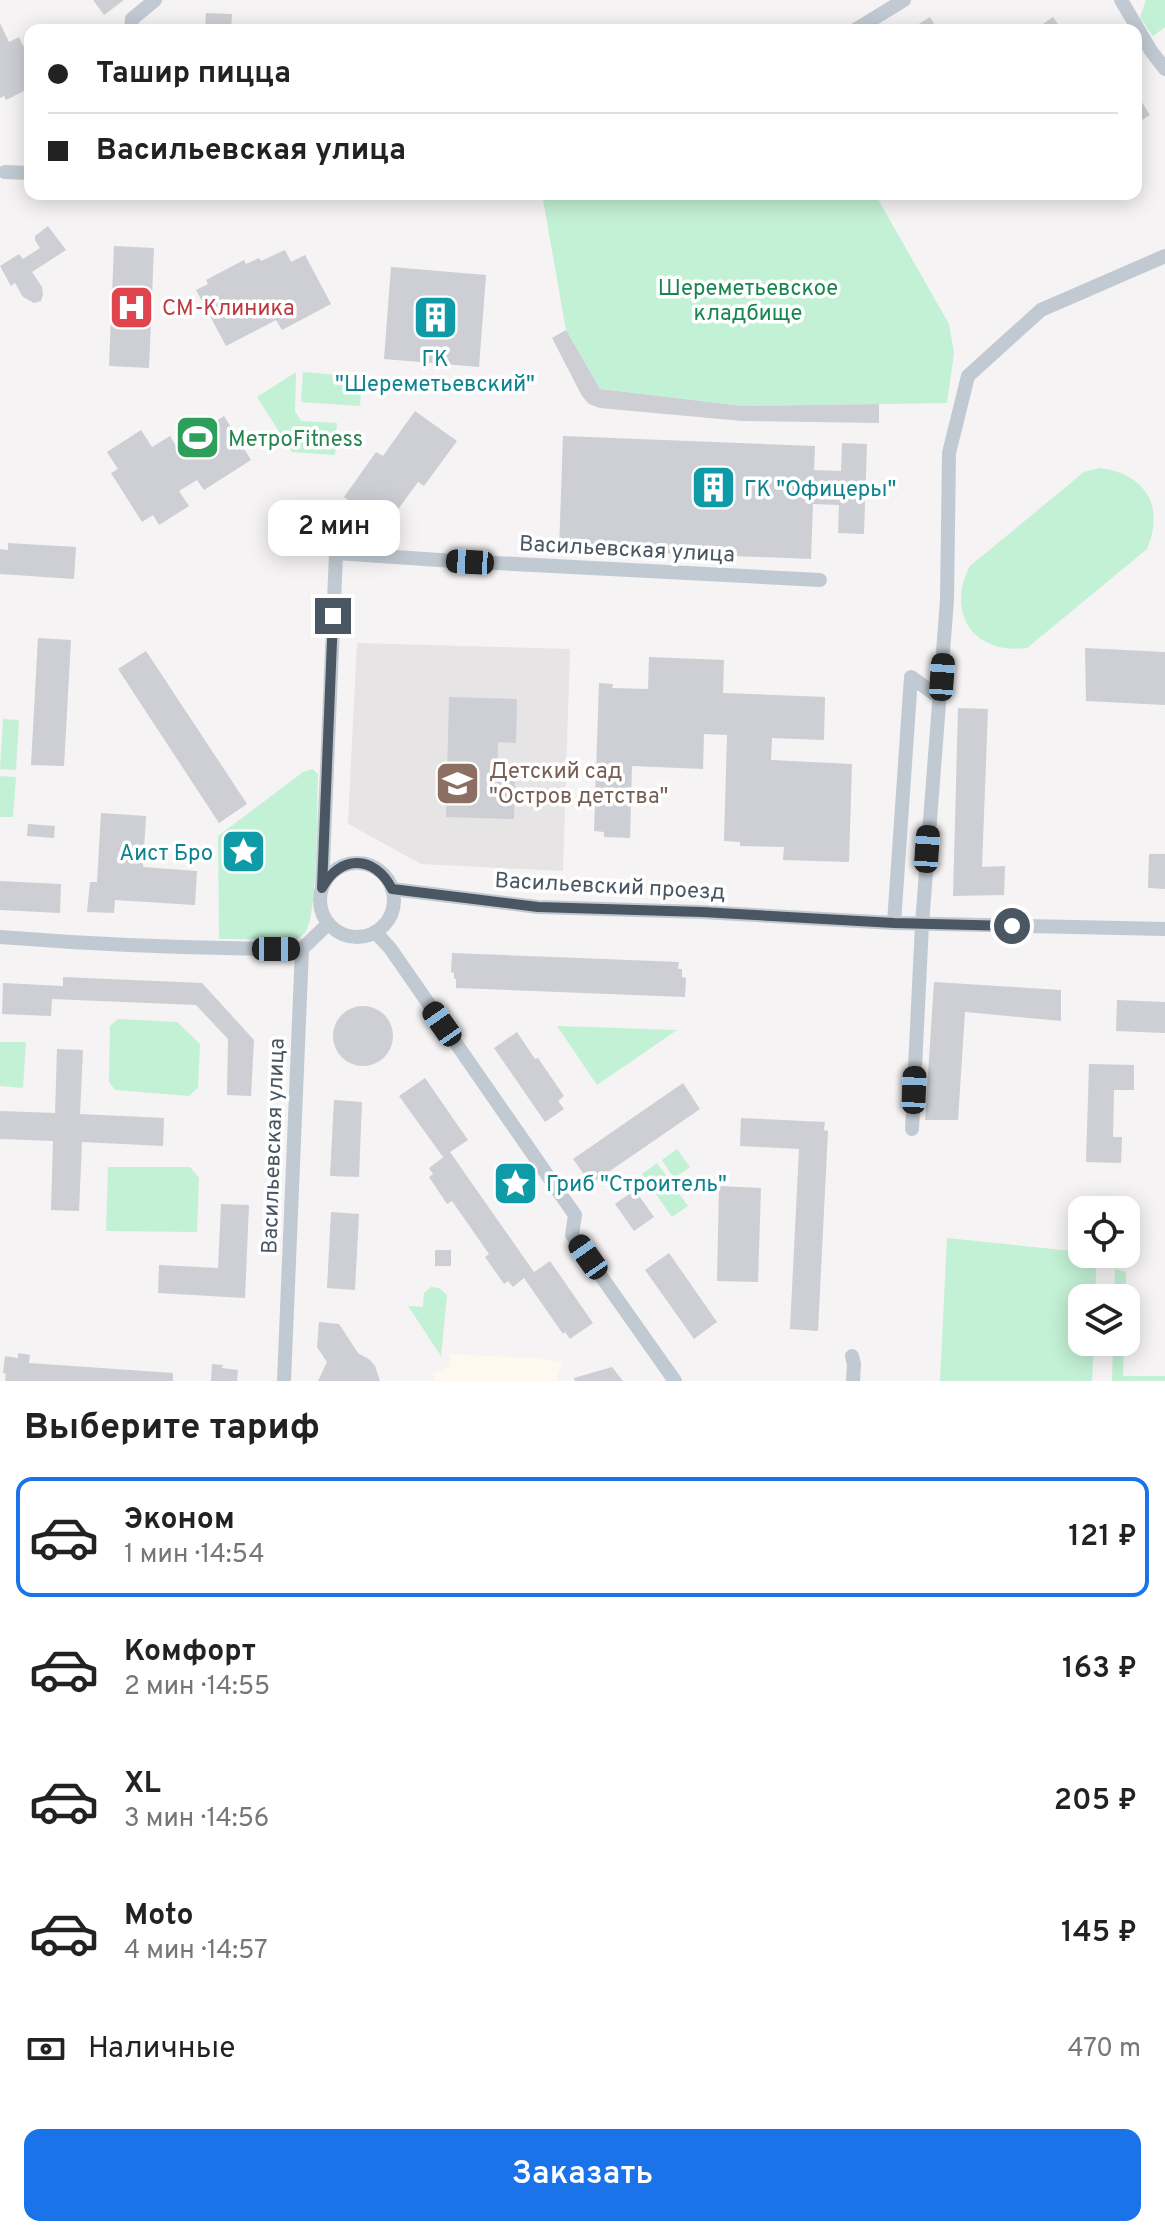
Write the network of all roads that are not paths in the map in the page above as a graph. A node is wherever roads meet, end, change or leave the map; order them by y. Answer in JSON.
{"nodes":[{"id":1,"x":155,"y":0,"type":"edge"},
{"id":2,"x":904,"y":0,"type":"edge"},
{"id":3,"x":1121,"y":0,"type":"edge"},
{"id":4,"x":132,"y":24,"type":"edge"},
{"id":5,"x":865,"y":24,"type":"edge"},
{"id":6,"x":1135,"y":24,"type":"edge"},
{"id":7,"x":1142,"y":36,"type":"edge"},
{"id":8,"x":1165,"y":69,"type":"edge"},
{"id":9,"x":5,"y":172,"type":"dead end"},
{"id":10,"x":24,"y":173,"type":"edge"},
{"id":11,"x":1165,"y":256,"type":"edge"},
{"id":12,"x":820,"y":580,"type":"dead end"},
{"id":13,"x":939,"y":697,"type":"junction"},
{"id":14,"x":322,"y":888,"type":"junction"},
{"id":15,"x":392,"y":889,"type":"junction"},
{"id":16,"x":894,"y":923,"type":"junction"},
{"id":17,"x":328,"y":924,"type":"junction"},
{"id":18,"x":922,"y":924,"type":"junction"},
{"id":19,"x":1165,"y":929,"type":"edge"},
{"id":20,"x":375,"y":932,"type":"junction"},
{"id":21,"x":0,"y":937,"type":"edge"},
{"id":22,"x":302,"y":949,"type":"junction"},
{"id":23,"x":912,"y":1129,"type":"dead end"},
{"id":24,"x":852,"y":1356,"type":"dead end"},
{"id":25,"x":284,"y":1381,"type":"edge"},
{"id":26,"x":675,"y":1381,"type":"edge"},
{"id":27,"x":853,"y":1381,"type":"edge"}],
"edges":[{"from":1,"to":4,"type":"street"},
{"from":2,"to":5,"type":"street"},
{"from":3,"to":6,"type":"street"},
{"from":7,"to":8,"type":"street"},
{"from":9,"to":10,"type":"street"},
{"from":11,"to":13,"type":"street"},
{"from":12,"to":14,"type":"street","name":"Васильевская улица"},
{"from":13,"to":16,"type":"street"},
{"from":13,"to":18,"type":"street"},
{"from":14,"to":15,"type":"street"},
{"from":14,"to":17,"type":"street"},
{"from":15,"to":16,"type":"street","name":"Васильевский проезд"},
{"from":15,"to":20,"type":"street"},
{"from":16,"to":18,"type":"street","name":"Васильевский проезд"},
{"from":17,"to":20,"type":"street"},
{"from":17,"to":22,"type":"street"},
{"from":18,"to":19,"type":"street","name":"Васильевский проезд"},
{"from":18,"to":23,"type":"street"},
{"from":20,"to":26,"type":"street"},
{"from":21,"to":22,"type":"street"},
{"from":22,"to":25,"type":"street","name":"Васильевская улица"},
{"from":24,"to":27,"type":"street"}]}
